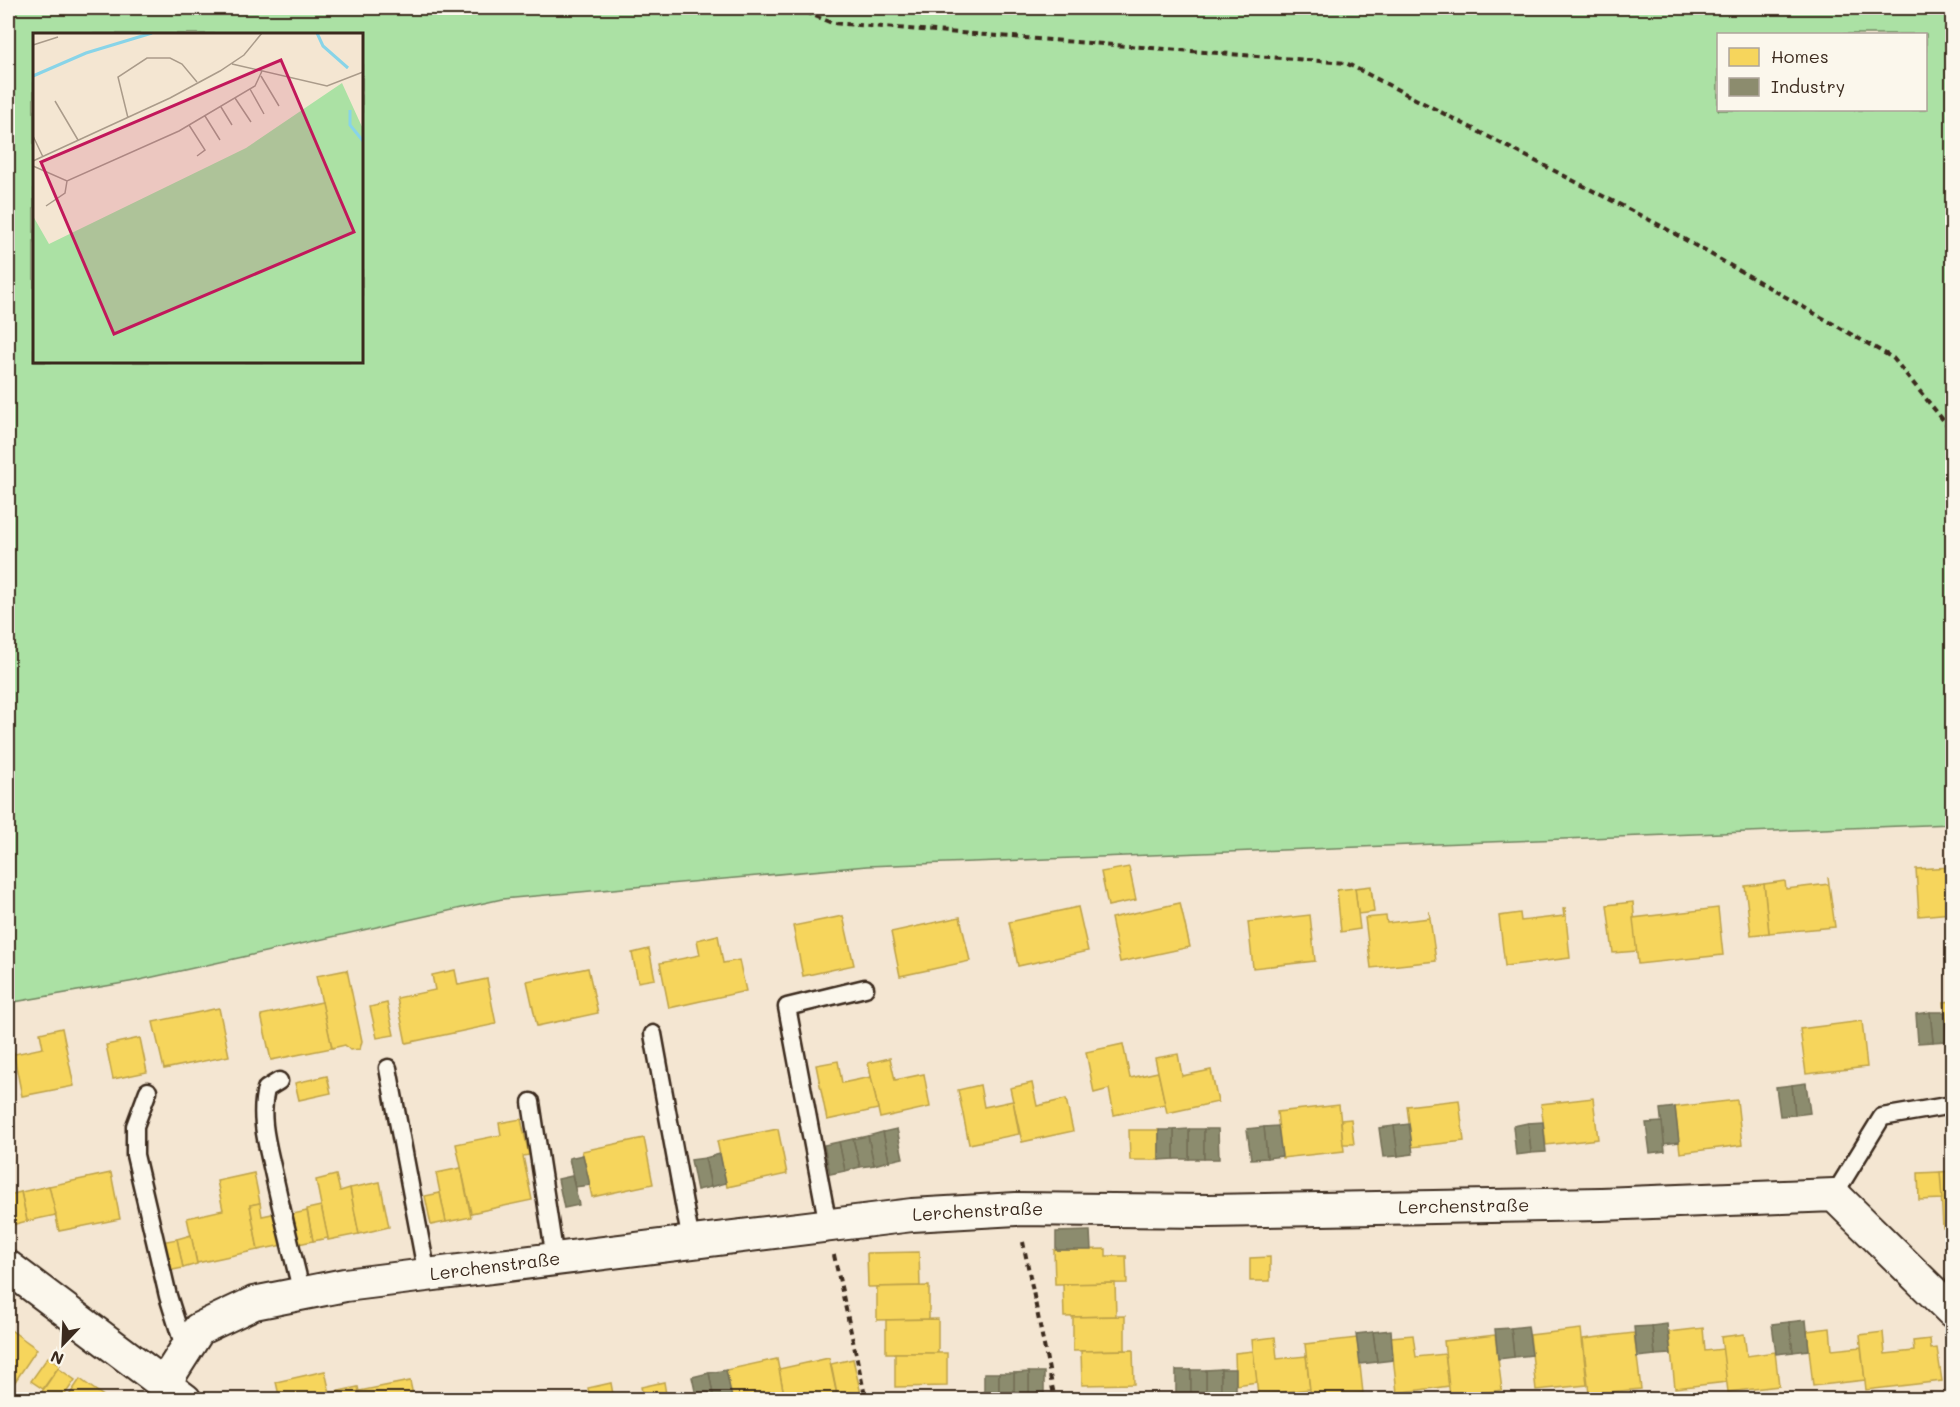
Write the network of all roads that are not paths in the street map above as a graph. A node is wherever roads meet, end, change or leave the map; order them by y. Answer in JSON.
{"nodes":[{"id":1,"x":866,"y":988,"type":"dead end"},
{"id":2,"x":653,"y":1034,"type":"dead end"},
{"id":3,"x":388,"y":1068,"type":"dead end"},
{"id":4,"x":279,"y":1081,"type":"dead end"},
{"id":5,"x":148,"y":1091,"type":"dead end"},
{"id":6,"x":531,"y":1102,"type":"dead end"},
{"id":7,"x":1953,"y":1105,"type":"edge"},
{"id":8,"x":1834,"y":1195,"type":"junction"},
{"id":9,"x":828,"y":1225,"type":"junction"},
{"id":10,"x":691,"y":1242,"type":"junction"},
{"id":11,"x":555,"y":1259,"type":"junction"},
{"id":12,"x":8,"y":1267,"type":"edge"},
{"id":13,"x":427,"y":1275,"type":"junction"},
{"id":14,"x":303,"y":1293,"type":"junction"},
{"id":15,"x":1953,"y":1311,"type":"edge"},
{"id":16,"x":185,"y":1350,"type":"junction"},
{"id":17,"x":175,"y":1392,"type":"edge"}],
"edges":[{"from":1,"to":9,"type":"lane"},
{"from":2,"to":10,"type":"lane"},
{"from":3,"to":13,"type":"lane"},
{"from":4,"to":14,"type":"lane"},
{"from":5,"to":16,"type":"lane"},
{"from":6,"to":11,"type":"lane"},
{"from":7,"to":8,"type":"lane"},
{"from":8,"to":9,"type":"street","name":"Lerchenstraße"},
{"from":8,"to":15,"type":"street"},
{"from":9,"to":10,"type":"street","name":"Lerchenstraße"},
{"from":10,"to":11,"type":"street","name":"Lerchenstraße"},
{"from":11,"to":13,"type":"street","name":"Lerchenstraße"},
{"from":12,"to":17,"type":"street"},
{"from":13,"to":14,"type":"street","name":"Lerchenstraße"},
{"from":14,"to":16,"type":"street","name":"Lerchenstraße"},
{"from":16,"to":17,"type":"street","name":"Lerchenstraße"}]}
